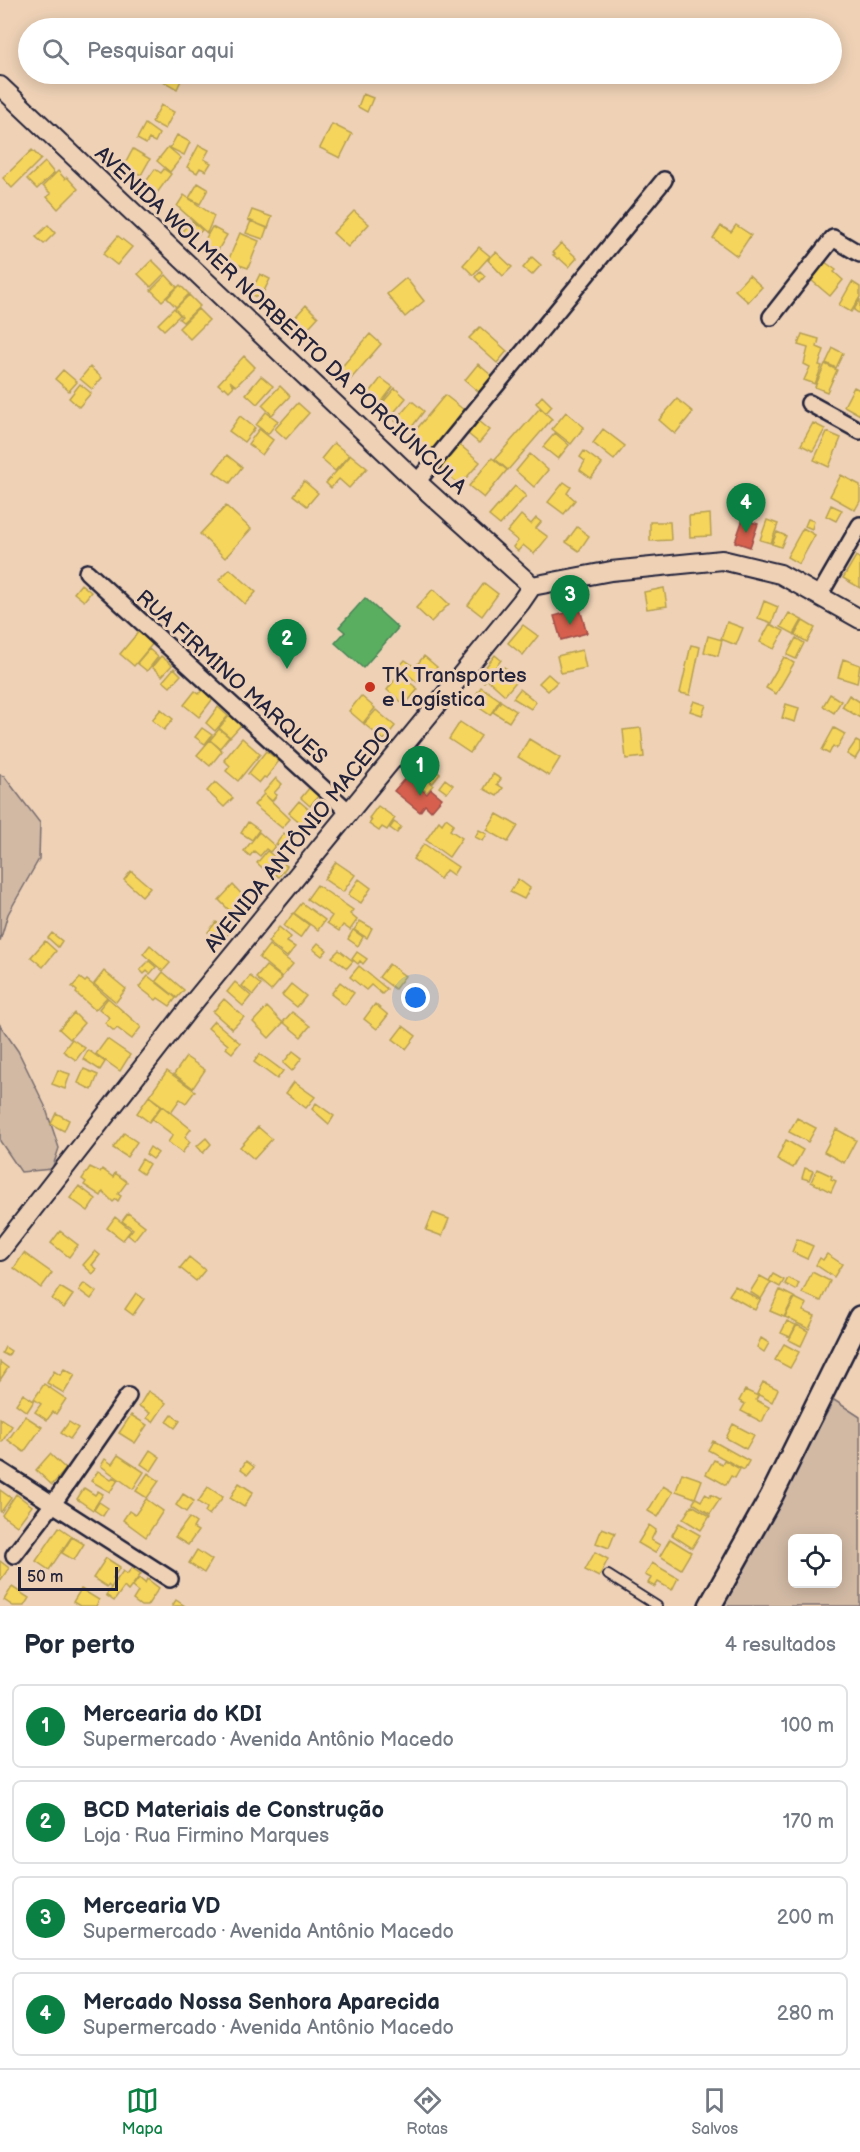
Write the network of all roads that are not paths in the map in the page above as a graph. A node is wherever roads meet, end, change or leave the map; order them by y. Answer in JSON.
{"nodes":[{"id":1,"x":0,"y":86,"type":"edge"},
{"id":2,"x":664,"y":180,"type":"dead end"},
{"id":3,"x":860,"y":254,"type":"edge"},
{"id":4,"x":771,"y":317,"type":"dead end"},
{"id":5,"x":809,"y":402,"type":"dead end"},
{"id":6,"x":860,"y":431,"type":"edge"},
{"id":7,"x":417,"y":482,"type":"junction"},
{"id":8,"x":860,"y":525,"type":"edge"},
{"id":9,"x":87,"y":572,"type":"dead end"},
{"id":10,"x":532,"y":586,"type":"junction"},
{"id":11,"x":819,"y":596,"type":"junction"},
{"id":12,"x":860,"y":619,"type":"edge"},
{"id":13,"x":349,"y":812,"type":"junction"},
{"id":14,"x":0,"y":1251,"type":"edge"},
{"id":15,"x":860,"y":1317,"type":"edge"},
{"id":16,"x":128,"y":1396,"type":"dead end"},
{"id":17,"x":0,"y":1470,"type":"edge"},
{"id":18,"x":53,"y":1504,"type":"junction"},
{"id":19,"x":14,"y":1555,"type":"dead end"},
{"id":20,"x":608,"y":1575,"type":"dead end"},
{"id":21,"x":170,"y":1579,"type":"dead end"},
{"id":22,"x":657,"y":1606,"type":"edge"},
{"id":23,"x":710,"y":1606,"type":"edge"}],
"edges":[{"from":1,"to":7,"type":"street","name":"AVENIDA WOLMER NORBERTO DA PORCIÚNCULA"},
{"from":2,"to":7,"type":"street"},
{"from":3,"to":4,"type":"street"},
{"from":5,"to":6,"type":"street"},
{"from":7,"to":10,"type":"street","name":"AVENIDA WOLMER NORBERTO DA PORCIÚNCULA"},
{"from":8,"to":11,"type":"street"},
{"from":9,"to":13,"type":"street","name":"RUA FIRMINO MARQUES"},
{"from":10,"to":11,"type":"street"},
{"from":10,"to":13,"type":"street","name":"AVENIDA ANTÔNIO MACEDO"},
{"from":11,"to":12,"type":"street"},
{"from":13,"to":14,"type":"street","name":"AVENIDA ANTÔNIO MACEDO"},
{"from":15,"to":23,"type":"main road"},
{"from":16,"to":18,"type":"street"},
{"from":17,"to":18,"type":"street"},
{"from":18,"to":19,"type":"street"},
{"from":18,"to":21,"type":"street"},
{"from":20,"to":22,"type":"lane"}]}
